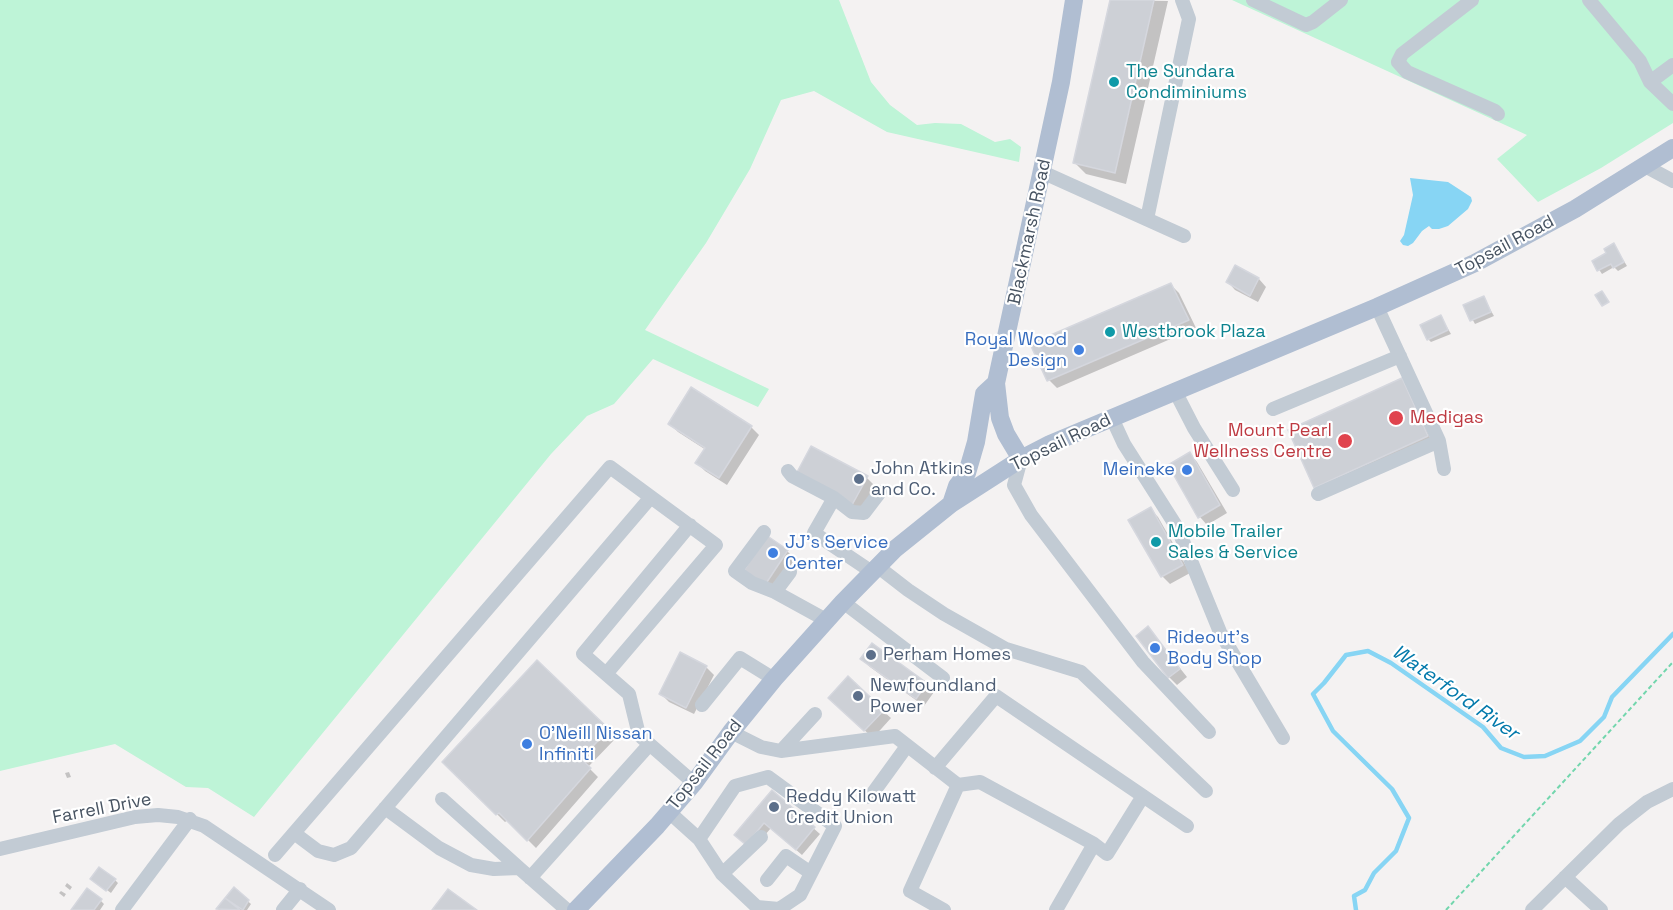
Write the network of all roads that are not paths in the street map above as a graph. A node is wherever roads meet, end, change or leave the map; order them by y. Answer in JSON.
{"nodes":[{"id":1,"x":1074,"y":0,"type":"edge"},
{"id":2,"x":1182,"y":0,"type":"edge"},
{"id":3,"x":1253,"y":0,"type":"edge"},
{"id":4,"x":1341,"y":0,"type":"edge"},
{"id":5,"x":1472,"y":0,"type":"edge"},
{"id":6,"x":1589,"y":0,"type":"edge"},
{"id":7,"x":1673,"y":65,"type":"edge"},
{"id":8,"x":1650,"y":82,"type":"junction"},
{"id":9,"x":1673,"y":104,"type":"edge"},
{"id":10,"x":1497,"y":114,"type":"dead end"},
{"id":11,"x":1673,"y":148,"type":"edge"},
{"id":12,"x":1645,"y":166,"type":"junction"},
{"id":13,"x":1042,"y":172,"type":"junction"},
{"id":14,"x":1673,"y":181,"type":"edge"},
{"id":15,"x":1147,"y":219,"type":"junction"},
{"id":16,"x":1184,"y":236,"type":"dead end"},
{"id":17,"x":1377,"y":307,"type":"junction"},
{"id":18,"x":1400,"y":356,"type":"junction"},
{"id":19,"x":996,"y":383,"type":"junction"},
{"id":20,"x":1175,"y":391,"type":"junction"},
{"id":21,"x":1273,"y":408,"type":"dead end"},
{"id":22,"x":1112,"y":418,"type":"junction"},
{"id":23,"x":1439,"y":441,"type":"junction"},
{"id":24,"x":1021,"y":459,"type":"junction"},
{"id":25,"x":1444,"y":469,"type":"dead end"},
{"id":26,"x":788,"y":471,"type":"dead end"},
{"id":27,"x":1233,"y":490,"type":"dead end"},
{"id":28,"x":880,"y":492,"type":"dead end"},
{"id":29,"x":1318,"y":494,"type":"dead end"},
{"id":30,"x":651,"y":497,"type":"junction"},
{"id":31,"x":834,"y":498,"type":"junction"},
{"id":32,"x":951,"y":504,"type":"junction"},
{"id":33,"x":690,"y":525,"type":"junction"},
{"id":34,"x":764,"y":531,"type":"dead end"},
{"id":35,"x":874,"y":569,"type":"junction"},
{"id":36,"x":790,"y":572,"type":"dead end"},
{"id":37,"x":776,"y":592,"type":"junction"},
{"id":38,"x":843,"y":602,"type":"junction"},
{"id":39,"x":826,"y":620,"type":"junction"},
{"id":40,"x":606,"y":674,"type":"junction"},
{"id":41,"x":943,"y":678,"type":"dead end"},
{"id":42,"x":774,"y":679,"type":"junction"},
{"id":43,"x":702,"y":705,"type":"dead end"},
{"id":44,"x":815,"y":714,"type":"dead end"},
{"id":45,"x":730,"y":732,"type":"junction"},
{"id":46,"x":1209,"y":732,"type":"dead end"},
{"id":47,"x":1283,"y":738,"type":"dead end"},
{"id":48,"x":649,"y":745,"type":"junction"},
{"id":49,"x":907,"y":746,"type":"junction"},
{"id":50,"x":781,"y":751,"type":"junction"},
{"id":51,"x":935,"y":768,"type":"junction"},
{"id":52,"x":694,"y":783,"type":"junction"},
{"id":53,"x":958,"y":785,"type":"junction"},
{"id":54,"x":1673,"y":789,"type":"edge"},
{"id":55,"x":1206,"y":791,"type":"dead end"},
{"id":56,"x":1143,"y":796,"type":"junction"},
{"id":57,"x":870,"y":797,"type":"dead end"},
{"id":58,"x":442,"y":799,"type":"dead end"},
{"id":59,"x":385,"y":808,"type":"junction"},
{"id":60,"x":669,"y":812,"type":"junction"},
{"id":61,"x":190,"y":819,"type":"junction"},
{"id":62,"x":1187,"y":826,"type":"dead end"},
{"id":63,"x":294,"y":833,"type":"junction"},
{"id":64,"x":761,"y":837,"type":"dead end"},
{"id":65,"x":699,"y":839,"type":"junction"},
{"id":66,"x":1094,"y":844,"type":"junction"},
{"id":67,"x":0,"y":849,"type":"edge"},
{"id":68,"x":275,"y":855,"type":"dead end"},
{"id":69,"x":525,"y":873,"type":"junction"},
{"id":70,"x":811,"y":873,"type":"junction"},
{"id":71,"x":722,"y":874,"type":"junction"},
{"id":72,"x":1565,"y":877,"type":"junction"},
{"id":73,"x":767,"y":880,"type":"dead end"},
{"id":74,"x":300,"y":889,"type":"junction"},
{"id":75,"x":122,"y":910,"type":"edge"},
{"id":76,"x":282,"y":910,"type":"edge"},
{"id":77,"x":329,"y":910,"type":"edge"},
{"id":78,"x":567,"y":910,"type":"edge"},
{"id":79,"x":576,"y":910,"type":"edge"},
{"id":80,"x":944,"y":910,"type":"edge"},
{"id":81,"x":1056,"y":910,"type":"edge"},
{"id":82,"x":1532,"y":910,"type":"edge"},
{"id":83,"x":1601,"y":910,"type":"edge"}],
"edges":[{"from":1,"to":13,"type":"main road","name":"Blackmarsh Road"},
{"from":2,"to":15,"type":"street"},
{"from":3,"to":4,"type":"street"},
{"from":5,"to":10,"type":"street"},
{"from":6,"to":8,"type":"street"},
{"from":7,"to":8,"type":"street"},
{"from":8,"to":9,"type":"street"},
{"from":11,"to":12,"type":"main road","name":"Topsail Road"},
{"from":12,"to":14,"type":"street"},
{"from":12,"to":17,"type":"main road","name":"Topsail Road"},
{"from":13,"to":15,"type":"street"},
{"from":13,"to":19,"type":"main road","name":"Blackmarsh Road"},
{"from":15,"to":16,"type":"street"},
{"from":17,"to":18,"type":"street"},
{"from":17,"to":20,"type":"main road","name":"Topsail Road"},
{"from":18,"to":21,"type":"street"},
{"from":18,"to":23,"type":"street"},
{"from":19,"to":24,"type":"main road","name":"Blackmarsh Road"},
{"from":19,"to":32,"type":"main road"},
{"from":20,"to":22,"type":"main road","name":"Topsail Road"},
{"from":20,"to":27,"type":"street"},
{"from":22,"to":24,"type":"main road","name":"Topsail Road"},
{"from":22,"to":47,"type":"street"},
{"from":23,"to":25,"type":"street"},
{"from":23,"to":29,"type":"street"},
{"from":24,"to":32,"type":"main road","name":"Topsail Road"},
{"from":24,"to":46,"type":"street"},
{"from":26,"to":31,"type":"street"},
{"from":28,"to":31,"type":"street"},
{"from":30,"to":33,"type":"street"},
{"from":30,"to":59,"type":"street"},
{"from":30,"to":63,"type":"street"},
{"from":31,"to":35,"type":"street"},
{"from":32,"to":35,"type":"main road","name":"Topsail Road"},
{"from":33,"to":40,"type":"street"},
{"from":33,"to":40,"type":"street"},
{"from":34,"to":37,"type":"street"},
{"from":35,"to":38,"type":"main road","name":"Topsail Road"},
{"from":35,"to":55,"type":"street"},
{"from":36,"to":37,"type":"street"},
{"from":37,"to":39,"type":"street"},
{"from":38,"to":39,"type":"main road","name":"Topsail Road"},
{"from":38,"to":41,"type":"street"},
{"from":39,"to":42,"type":"main road","name":"Topsail Road"},
{"from":40,"to":48,"type":"street"},
{"from":42,"to":43,"type":"street"},
{"from":42,"to":45,"type":"main road","name":"Topsail Road"},
{"from":44,"to":50,"type":"street"},
{"from":45,"to":50,"type":"street"},
{"from":45,"to":52,"type":"main road","name":"Topsail Road"},
{"from":48,"to":52,"type":"street"},
{"from":48,"to":69,"type":"street"},
{"from":49,"to":50,"type":"street"},
{"from":49,"to":51,"type":"street"},
{"from":49,"to":57,"type":"street"},
{"from":51,"to":53,"type":"street"},
{"from":51,"to":56,"type":"street"},
{"from":52,"to":60,"type":"main road","name":"Topsail Road"},
{"from":53,"to":66,"type":"street"},
{"from":53,"to":80,"type":"street"},
{"from":54,"to":72,"type":"street"},
{"from":56,"to":62,"type":"street"},
{"from":56,"to":66,"type":"street"},
{"from":58,"to":69,"type":"street"},
{"from":59,"to":63,"type":"street"},
{"from":59,"to":69,"type":"street"},
{"from":60,"to":65,"type":"street"},
{"from":60,"to":79,"type":"main road","name":"Topsail Road"},
{"from":61,"to":67,"type":"street","name":"Farrell Drive"},
{"from":61,"to":74,"type":"street","name":"Farrell Drive"},
{"from":61,"to":75,"type":"street"},
{"from":63,"to":68,"type":"street"},
{"from":64,"to":71,"type":"street"},
{"from":65,"to":70,"type":"street"},
{"from":65,"to":71,"type":"street"},
{"from":66,"to":81,"type":"street"},
{"from":69,"to":78,"type":"street"},
{"from":70,"to":71,"type":"street"},
{"from":70,"to":73,"type":"street"},
{"from":72,"to":82,"type":"street"},
{"from":72,"to":83,"type":"street"},
{"from":74,"to":76,"type":"street"},
{"from":74,"to":77,"type":"street","name":"Farrell Drive"}]}
